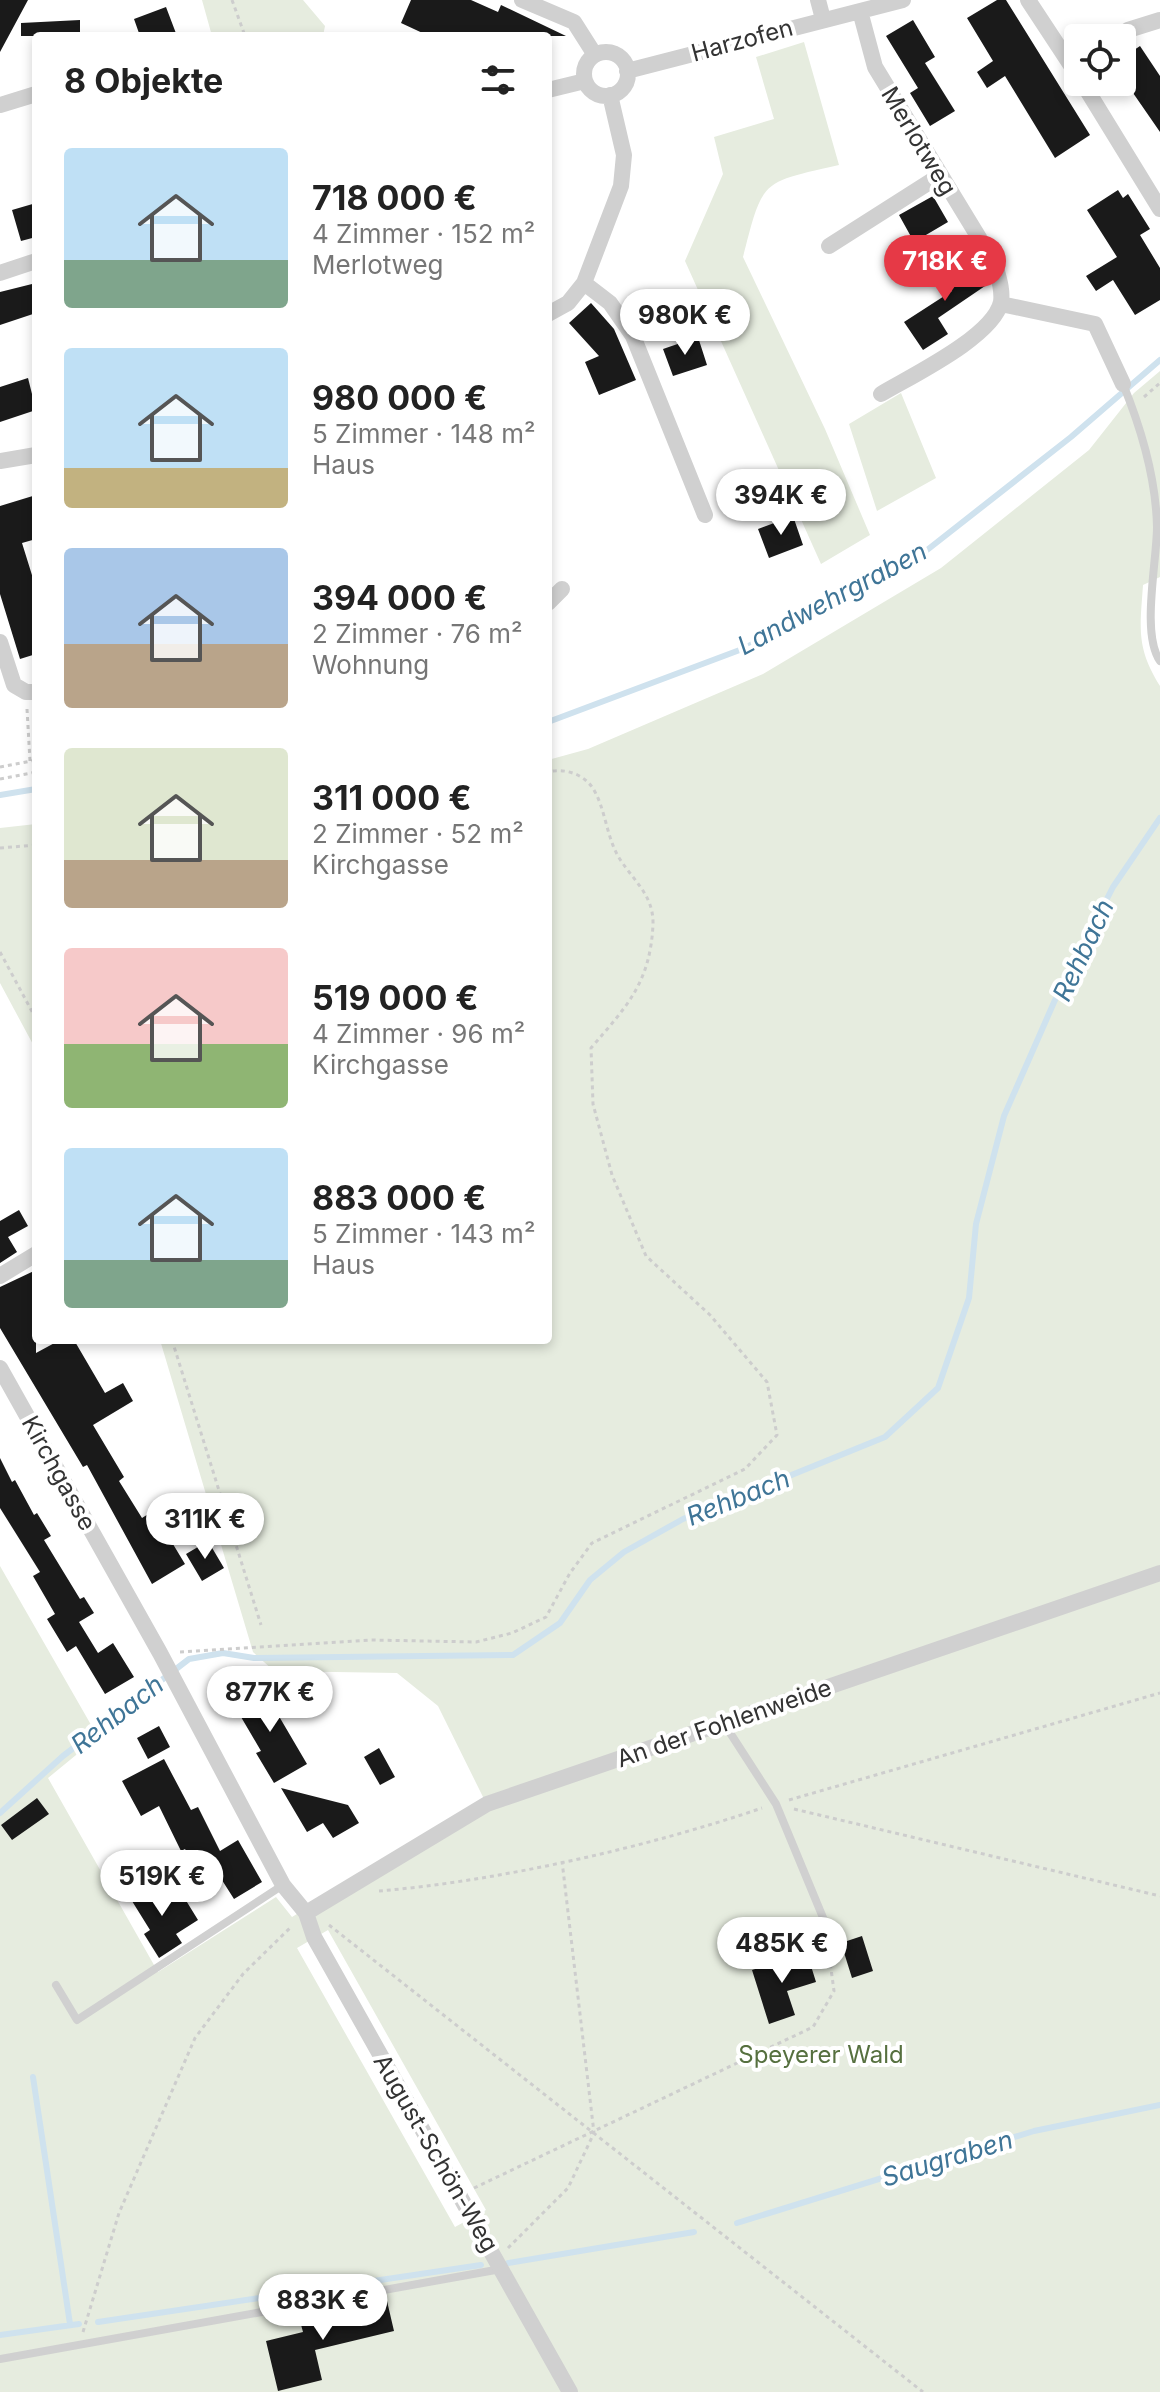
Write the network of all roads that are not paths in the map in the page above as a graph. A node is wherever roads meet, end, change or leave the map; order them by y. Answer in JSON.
{"nodes":[{"id":1,"x":522,"y":0,"type":"edge"},
{"id":2,"x":818,"y":0,"type":"edge"},
{"id":3,"x":903,"y":0,"type":"edge"},
{"id":4,"x":1028,"y":0,"type":"edge"},
{"id":5,"x":860,"y":11,"type":"junction"},
{"id":6,"x":823,"y":19,"type":"junction"},
{"id":7,"x":1160,"y":20,"type":"edge"},
{"id":8,"x":1136,"y":28,"type":"edge"},
{"id":9,"x":1064,"y":53,"type":"edge"},
{"id":10,"x":595,"y":55,"type":"junction"},
{"id":11,"x":627,"y":71,"type":"junction"},
{"id":12,"x":585,"y":81,"type":"junction"},
{"id":13,"x":552,"y":89,"type":"edge"},
{"id":14,"x":32,"y":95,"type":"edge"},
{"id":15,"x":610,"y":95,"type":"junction"},
{"id":16,"x":1092,"y":96,"type":"edge"},
{"id":17,"x":0,"y":105,"type":"edge"},
{"id":18,"x":939,"y":176,"type":"junction"},
{"id":19,"x":1160,"y":209,"type":"edge"},
{"id":20,"x":829,"y":246,"type":"dead end"},
{"id":21,"x":32,"y":262,"type":"edge"},
{"id":22,"x":0,"y":273,"type":"edge"},
{"id":23,"x":584,"y":283,"type":"junction"},
{"id":24,"x":1001,"y":304,"type":"junction"},
{"id":25,"x":552,"y":312,"type":"edge"},
{"id":26,"x":1125,"y":390,"type":"joint"},
{"id":27,"x":881,"y":394,"type":"dead end"},
{"id":28,"x":32,"y":456,"type":"edge"},
{"id":29,"x":0,"y":461,"type":"edge"},
{"id":30,"x":705,"y":515,"type":"dead end"},
{"id":31,"x":562,"y":589,"type":"dead end"},
{"id":32,"x":552,"y":599,"type":"edge"},
{"id":33,"x":0,"y":642,"type":"edge"},
{"id":34,"x":1160,"y":661,"type":"edge"},
{"id":35,"x":31,"y":692,"type":"edge"},
{"id":36,"x":32,"y":1256,"type":"edge"},
{"id":37,"x":0,"y":1276,"type":"edge"},
{"id":38,"x":0,"y":1368,"type":"edge"},
{"id":39,"x":1160,"y":1573,"type":"edge"},
{"id":40,"x":725,"y":1725,"type":"junction"},
{"id":41,"x":283,"y":1885,"type":"junction"},
{"id":42,"x":306,"y":1913,"type":"junction"},
{"id":43,"x":824,"y":1920,"type":"road end"},
{"id":44,"x":56,"y":1985,"type":"dead end"},
{"id":45,"x":499,"y":2264,"type":"junction"},
{"id":46,"x":0,"y":2359,"type":"edge"},
{"id":47,"x":570,"y":2392,"type":"edge"}],
"edges":[{"from":1,"to":10,"type":"street"},
{"from":2,"to":6,"type":"street"},
{"from":3,"to":5,"type":"street","name":"Harzofen"},
{"from":4,"to":9,"type":"street"},
{"from":5,"to":6,"type":"street","name":"Harzofen"},
{"from":5,"to":18,"type":"street","name":"Merlotweg"},
{"from":6,"to":11,"type":"street","name":"Harzofen"},
{"from":7,"to":8,"type":"street"},
{"from":10,"to":11,"type":"street"},
{"from":10,"to":12,"type":"street"},
{"from":11,"to":15,"type":"street"},
{"from":12,"to":13,"type":"street"},
{"from":12,"to":15,"type":"street"},
{"from":14,"to":17,"type":"street"},
{"from":15,"to":23,"type":"street"},
{"from":16,"to":19,"type":"street"},
{"from":18,"to":20,"type":"street"},
{"from":18,"to":24,"type":"street","name":"Merlotweg"},
{"from":21,"to":22,"type":"street"},
{"from":23,"to":25,"type":"street"},
{"from":23,"to":30,"type":"street"},
{"from":24,"to":26,"type":"street"},
{"from":24,"to":27,"type":"street"},
{"from":26,"to":34,"type":"lane"},
{"from":28,"to":29,"type":"street"},
{"from":31,"to":32,"type":"street"},
{"from":33,"to":35,"type":"street"},
{"from":36,"to":37,"type":"street"},
{"from":38,"to":41,"type":"street","name":"Kirchgasse"},
{"from":39,"to":40,"type":"street","name":"An der Fohlenweide"},
{"from":40,"to":42,"type":"street","name":"An der Fohlenweide"},
{"from":40,"to":43,"type":"lane"},
{"from":41,"to":42,"type":"street","name":"Kirchgasse"},
{"from":41,"to":44,"type":"lane"},
{"from":42,"to":45,"type":"street","name":"August-Schön-Weg"},
{"from":45,"to":46,"type":"lane"},
{"from":45,"to":47,"type":"street","name":"August-Schön-Weg"}]}
